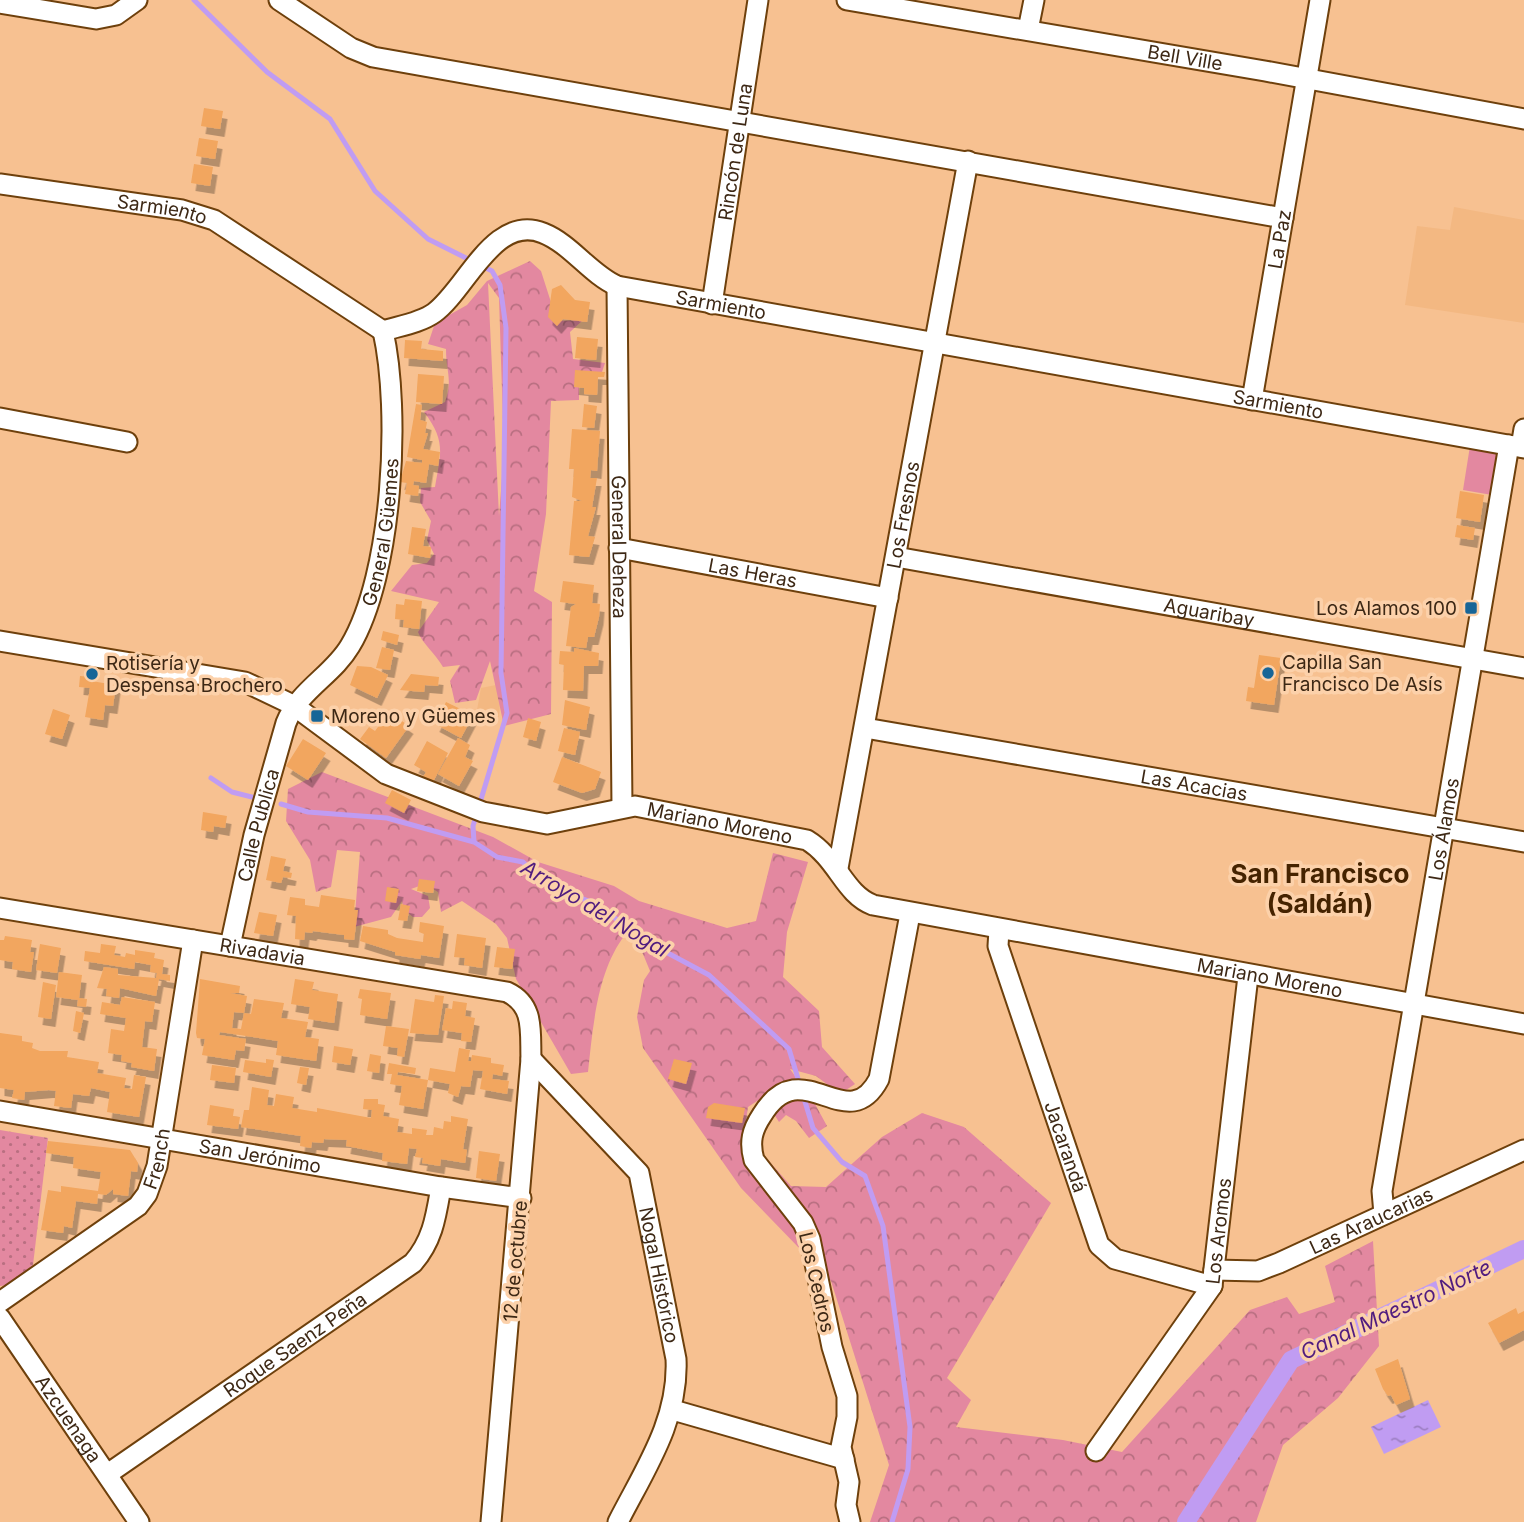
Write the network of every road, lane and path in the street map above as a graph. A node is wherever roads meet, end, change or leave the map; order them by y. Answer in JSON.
{"nodes":[{"id":1,"x":137,"y":0,"type":"edge"},
{"id":2,"x":279,"y":0,"type":"edge"},
{"id":3,"x":758,"y":0,"type":"edge"},
{"id":4,"x":847,"y":0,"type":"edge"},
{"id":5,"x":1034,"y":0,"type":"edge"},
{"id":6,"x":1320,"y":0,"type":"edge"},
{"id":7,"x":0,"y":3,"type":"edge"},
{"id":8,"x":1028,"y":30,"type":"junction"},
{"id":9,"x":1306,"y":79,"type":"junction"},
{"id":10,"x":740,"y":120,"type":"junction"},
{"id":11,"x":1524,"y":120,"type":"edge"},
{"id":12,"x":968,"y":161,"type":"junction"},
{"id":13,"x":0,"y":184,"type":"edge"},
{"id":14,"x":1283,"y":218,"type":"junction"},
{"id":15,"x":617,"y":286,"type":"junction"},
{"id":16,"x":712,"y":304,"type":"junction"},
{"id":17,"x":383,"y":331,"type":"junction"},
{"id":18,"x":936,"y":341,"type":"junction"},
{"id":19,"x":1252,"y":400,"type":"junction"},
{"id":20,"x":0,"y":418,"type":"edge"},
{"id":21,"x":127,"y":442,"type":"dead end"},
{"id":22,"x":1520,"y":442,"type":"edge"},
{"id":23,"x":619,"y":548,"type":"junction"},
{"id":24,"x":896,"y":556,"type":"junction"},
{"id":25,"x":888,"y":598,"type":"junction"},
{"id":26,"x":0,"y":641,"type":"edge"},
{"id":27,"x":1474,"y":660,"type":"junction"},
{"id":28,"x":1524,"y":668,"type":"edge"},
{"id":29,"x":293,"y":705,"type":"junction"},
{"id":30,"x":865,"y":728,"type":"junction"},
{"id":31,"x":622,"y":807,"type":"junction"},
{"id":32,"x":1444,"y":829,"type":"junction"},
{"id":33,"x":1524,"y":842,"type":"edge"},
{"id":34,"x":838,"y":868,"type":"junction"},
{"id":35,"x":0,"y":908,"type":"edge"},
{"id":36,"x":911,"y":914,"type":"junction"},
{"id":37,"x":999,"y":930,"type":"junction"},
{"id":38,"x":193,"y":940,"type":"junction"},
{"id":39,"x":230,"y":946,"type":"junction"},
{"id":40,"x":1248,"y":976,"type":"junction"},
{"id":41,"x":523,"y":1002,"type":"joint"},
{"id":42,"x":1411,"y":1004,"type":"junction"},
{"id":43,"x":1524,"y":1024,"type":"edge"},
{"id":44,"x":531,"y":1059,"type":"junction"},
{"id":45,"x":0,"y":1111,"type":"edge"},
{"id":46,"x":161,"y":1140,"type":"junction"},
{"id":47,"x":1524,"y":1150,"type":"edge"},
{"id":48,"x":441,"y":1187,"type":"junction"},
{"id":49,"x":521,"y":1198,"type":"junction"},
{"id":50,"x":1384,"y":1214,"type":"junction"},
{"id":51,"x":1213,"y":1278,"type":"junction"},
{"id":52,"x":0,"y":1302,"type":"edge"},
{"id":53,"x":0,"y":1318,"type":"edge"},
{"id":54,"x":673,"y":1410,"type":"junction"},
{"id":55,"x":1096,"y":1451,"type":"dead end"},
{"id":56,"x":844,"y":1459,"type":"junction"},
{"id":57,"x":109,"y":1473,"type":"junction"},
{"id":58,"x":139,"y":1522,"type":"edge"},
{"id":59,"x":491,"y":1522,"type":"edge"},
{"id":60,"x":618,"y":1522,"type":"edge"},
{"id":61,"x":850,"y":1522,"type":"edge"}],
"edges":[{"from":1,"to":7,"type":"street"},
{"from":2,"to":10,"type":"street"},
{"from":3,"to":10,"type":"street","name":"Rincón de Luna"},
{"from":4,"to":8,"type":"street","name":"Bell Ville"},
{"from":5,"to":8,"type":"street"},
{"from":6,"to":9,"type":"street","name":"La Paz"},
{"from":8,"to":9,"type":"street","name":"Bell Ville"},
{"from":9,"to":11,"type":"street","name":"Bell Ville"},
{"from":9,"to":14,"type":"street","name":"La Paz"},
{"from":10,"to":12,"type":"street"},
{"from":10,"to":16,"type":"street","name":"Rincón de Luna"},
{"from":12,"to":14,"type":"street"},
{"from":12,"to":18,"type":"street","name":"Los Fresnos"},
{"from":13,"to":17,"type":"street","name":"Sarmiento"},
{"from":14,"to":19,"type":"street","name":"La Paz"},
{"from":15,"to":16,"type":"street","name":"Sarmiento"},
{"from":15,"to":17,"type":"street","name":"Sarmiento"},
{"from":15,"to":23,"type":"street","name":"General Deheza"},
{"from":16,"to":18,"type":"street","name":"Sarmiento"},
{"from":17,"to":29,"type":"street","name":"General Güemes"},
{"from":18,"to":19,"type":"street","name":"Sarmiento"},
{"from":18,"to":24,"type":"street","name":"Los Fresnos"},
{"from":19,"to":22,"type":"street","name":"Sarmiento"},
{"from":20,"to":21,"type":"street"},
{"from":22,"to":27,"type":"street","name":"Los Álamos"},
{"from":23,"to":25,"type":"street","name":"Las Heras"},
{"from":23,"to":31,"type":"street","name":"General Deheza"},
{"from":24,"to":25,"type":"street","name":"Los Fresnos"},
{"from":24,"to":27,"type":"street","name":"Aguaribay"},
{"from":25,"to":30,"type":"street","name":"Los Fresnos"},
{"from":26,"to":29,"type":"street","name":"Mariano Moreno"},
{"from":27,"to":28,"type":"street","name":"Aguaribay"},
{"from":27,"to":32,"type":"street","name":"Los Álamos"},
{"from":29,"to":31,"type":"street","name":"Mariano Moreno"},
{"from":29,"to":39,"type":"street","name":"Calle Publica"},
{"from":30,"to":32,"type":"street","name":"Las Acacias"},
{"from":30,"to":34,"type":"street","name":"Los Fresnos"},
{"from":31,"to":34,"type":"street","name":"Mariano Moreno"},
{"from":32,"to":33,"type":"street","name":"Las Acacias"},
{"from":32,"to":42,"type":"street","name":"Los Álamos"},
{"from":34,"to":36,"type":"street","name":"Mariano Moreno"},
{"from":35,"to":38,"type":"street","name":"Rivadavia"},
{"from":36,"to":37,"type":"street","name":"Mariano Moreno"},
{"from":36,"to":56,"type":"street","name":"Los Cedros"},
{"from":37,"to":40,"type":"street","name":"Mariano Moreno"},
{"from":37,"to":51,"type":"street","name":"Jacarandá"},
{"from":38,"to":39,"type":"street","name":"Rivadavia"},
{"from":38,"to":46,"type":"street","name":"French"},
{"from":39,"to":41,"type":"street","name":"Rivadavia"},
{"from":40,"to":42,"type":"street","name":"Mariano Moreno"},
{"from":40,"to":51,"type":"street","name":"Los Aromos"},
{"from":41,"to":44,"type":"street","name":"12 de octubre"},
{"from":42,"to":43,"type":"street","name":"Mariano Moreno"},
{"from":42,"to":50,"type":"street","name":"Los Álamos"},
{"from":44,"to":49,"type":"street","name":"12 de octubre"},
{"from":44,"to":54,"type":"street","name":"Nogal Histórico"},
{"from":45,"to":46,"type":"street","name":"San Jerónimo"},
{"from":46,"to":48,"type":"street","name":"San Jerónimo"},
{"from":46,"to":52,"type":"street","name":"French"},
{"from":47,"to":50,"type":"street","name":"Las Araucarias"},
{"from":48,"to":49,"type":"street","name":"San Jerónimo"},
{"from":48,"to":57,"type":"street","name":"Roque Saenz Peña"},
{"from":49,"to":59,"type":"street","name":"12 de octubre"},
{"from":50,"to":51,"type":"street","name":"Las Araucarias"},
{"from":51,"to":55,"type":"street","name":"Los Aromos"},
{"from":53,"to":57,"type":"street","name":"Azcuenaga"},
{"from":54,"to":56,"type":"street"},
{"from":54,"to":60,"type":"street","name":"Nogal Histórico"},
{"from":56,"to":61,"type":"street","name":"Los Cedros"},
{"from":57,"to":58,"type":"street","name":"Azcuenaga"}]}
